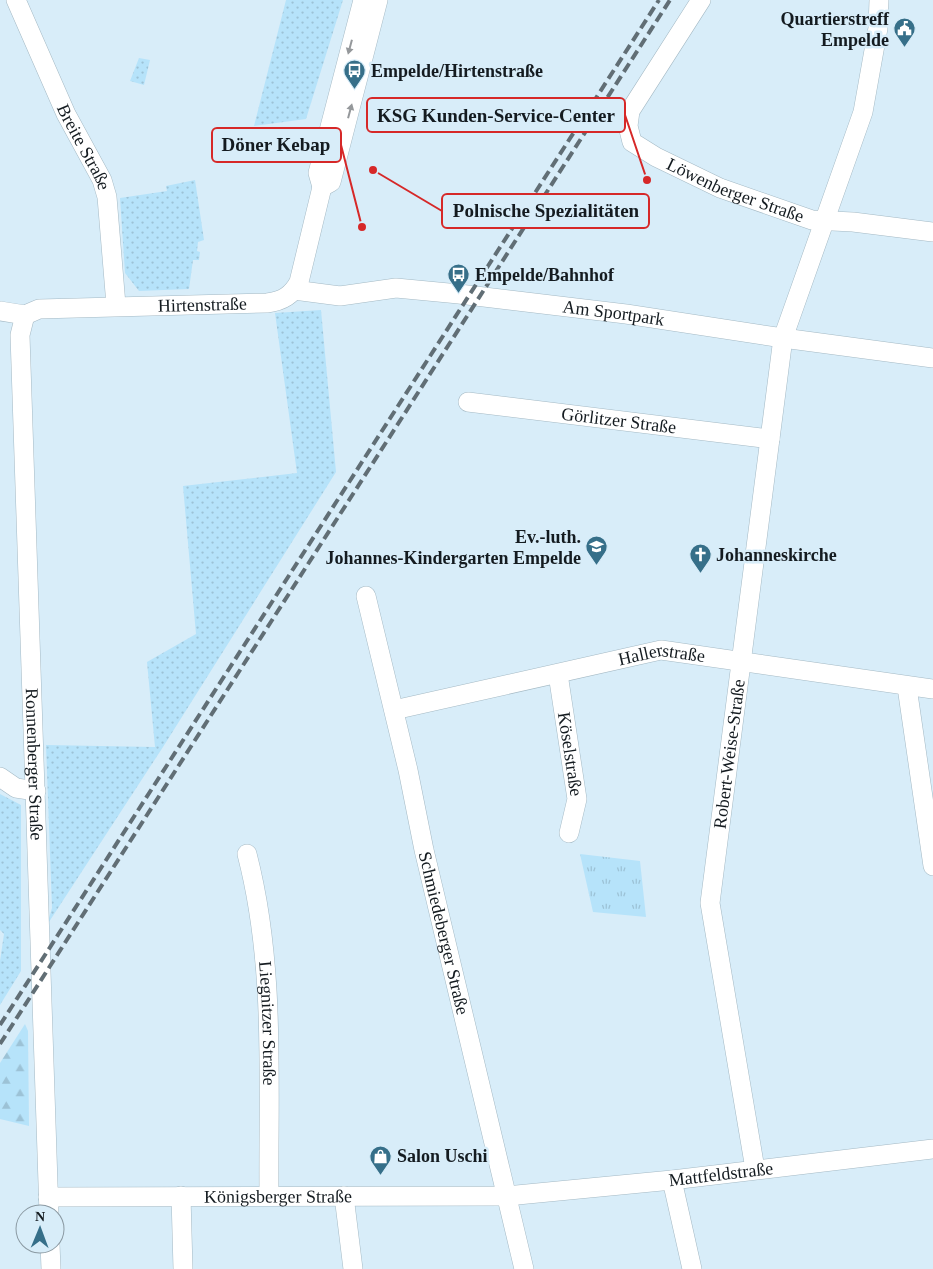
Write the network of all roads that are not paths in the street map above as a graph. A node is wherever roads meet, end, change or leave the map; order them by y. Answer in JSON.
{"nodes":[{"id":1,"x":16,"y":0,"type":"edge"},
{"id":2,"x":363,"y":0,"type":"edge"},
{"id":3,"x":378,"y":0,"type":"edge"},
{"id":4,"x":701,"y":0,"type":"edge"},
{"id":5,"x":879,"y":0,"type":"edge"},
{"id":6,"x":322,"y":187,"type":"junction"},
{"id":7,"x":826,"y":220,"type":"junction"},
{"id":8,"x":933,"y":232,"type":"edge"},
{"id":9,"x":294,"y":290,"type":"junction"},
{"id":10,"x":116,"y":305,"type":"junction"},
{"id":11,"x":0,"y":311,"type":"edge"},
{"id":12,"x":25,"y":315,"type":"junction"},
{"id":13,"x":783,"y":338,"type":"junction"},
{"id":14,"x":933,"y":358,"type":"edge"},
{"id":15,"x":468,"y":402,"type":"dead end"},
{"id":16,"x":770,"y":439,"type":"junction"},
{"id":17,"x":366,"y":596,"type":"dead end"},
{"id":18,"x":741,"y":660,"type":"junction"},
{"id":19,"x":558,"y":674,"type":"junction"},
{"id":20,"x":907,"y":687,"type":"junction"},
{"id":21,"x":933,"y":689,"type":"edge"},
{"id":22,"x":394,"y":710,"type":"junction"},
{"id":23,"x":0,"y":777,"type":"edge"},
{"id":24,"x":36,"y":791,"type":"junction"},
{"id":25,"x":569,"y":833,"type":"dead end"},
{"id":26,"x":247,"y":854,"type":"dead end"},
{"id":27,"x":933,"y":866,"type":"edge"},
{"id":28,"x":933,"y":1149,"type":"edge"},
{"id":29,"x":755,"y":1169,"type":"junction"},
{"id":30,"x":672,"y":1180,"type":"junction"},
{"id":31,"x":181,"y":1196,"type":"junction"},
{"id":32,"x":269,"y":1196,"type":"junction"},
{"id":33,"x":344,"y":1196,"type":"junction"},
{"id":34,"x":507,"y":1196,"type":"junction"},
{"id":35,"x":49,"y":1204,"type":"edge"},
{"id":36,"x":65,"y":1205,"type":"edge"},
{"id":37,"x":50,"y":1254,"type":"edge"},
{"id":38,"x":51,"y":1269,"type":"edge"},
{"id":39,"x":183,"y":1269,"type":"edge"},
{"id":40,"x":352,"y":1269,"type":"edge"},
{"id":41,"x":524,"y":1269,"type":"edge"},
{"id":42,"x":692,"y":1269,"type":"edge"}],
"edges":[{"from":1,"to":10,"type":"street","name":"Breite Straße"},
{"from":2,"to":6,"type":"street","one_way":true},
{"from":6,"to":3,"type":"street","one_way":true},
{"from":4,"to":7,"type":"street","name":"Löwenberger Straße"},
{"from":5,"to":7,"type":"street","name":"Löwenberger Straße"},
{"from":6,"to":9,"type":"street"},
{"from":7,"to":8,"type":"street","name":"Löwenberger Straße"},
{"from":7,"to":13,"type":"street","name":"Löwenberger Straße"},
{"from":9,"to":10,"type":"street","name":"Hirtenstraße"},
{"from":9,"to":13,"type":"street","name":"Am Sportpark"},
{"from":10,"to":12,"type":"street","name":"Hirtenstraße"},
{"from":11,"to":12,"type":"street","name":"Hirtenstraße"},
{"from":12,"to":24,"type":"street","name":"Ronnenberger Straße"},
{"from":13,"to":14,"type":"street","name":"Am Sportpark"},
{"from":13,"to":16,"type":"street","name":"Robert-Weise-Straße"},
{"from":15,"to":16,"type":"street","name":"Görlitzer Straße"},
{"from":16,"to":18,"type":"street","name":"Robert-Weise-Straße"},
{"from":17,"to":22,"type":"street","name":"Schmiedeberger Straße"},
{"from":18,"to":19,"type":"street","name":"Hallerstraße"},
{"from":18,"to":20,"type":"street","name":"Hallerstraße"},
{"from":18,"to":29,"type":"street","name":"Robert-Weise-Straße"},
{"from":19,"to":22,"type":"street","name":"Hallerstraße"},
{"from":19,"to":25,"type":"street","name":"Köselstraße"},
{"from":20,"to":21,"type":"street","name":"Hallerstraße"},
{"from":20,"to":27,"type":"street"},
{"from":22,"to":34,"type":"street","name":"Schmiedeberger Straße"},
{"from":23,"to":24,"type":"street"},
{"from":24,"to":35,"type":"street","name":"Ronnenberger Straße"},
{"from":26,"to":32,"type":"street","name":"Liegnitzer Straße"},
{"from":28,"to":29,"type":"street","name":"Mattfeldstraße"},
{"from":29,"to":30,"type":"street","name":"Mattfeldstraße"},
{"from":30,"to":34,"type":"street","name":"Mattfeldstraße"},
{"from":30,"to":42,"type":"street"},
{"from":31,"to":32,"type":"street","name":"Königsberger Straße"},
{"from":31,"to":36,"type":"street","name":"Königsberger Straße"},
{"from":31,"to":39,"type":"street"},
{"from":32,"to":33,"type":"street","name":"Königsberger Straße"},
{"from":33,"to":34,"type":"street","name":"Königsberger Straße"},
{"from":33,"to":40,"type":"street"},
{"from":34,"to":41,"type":"street","name":"Schmiedeberger Straße"},
{"from":37,"to":38,"type":"street"}]}
